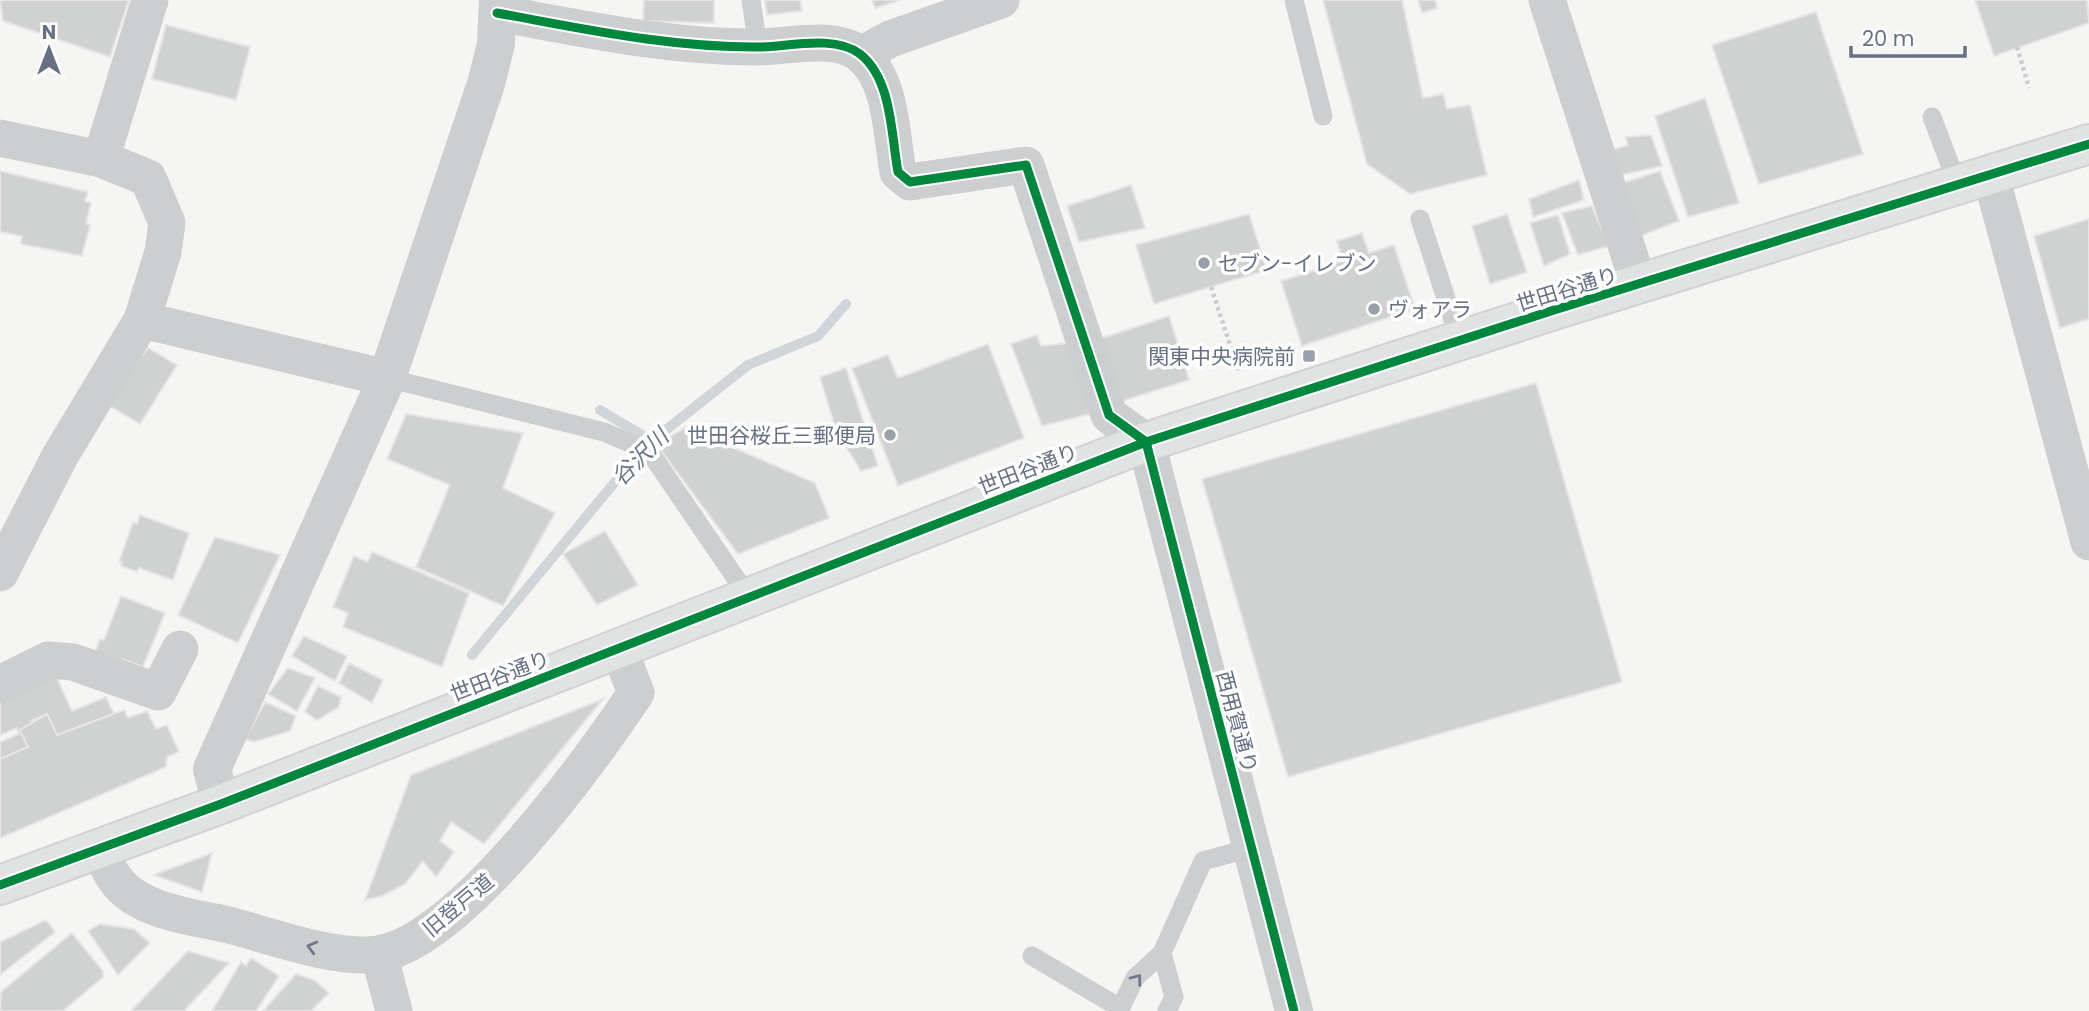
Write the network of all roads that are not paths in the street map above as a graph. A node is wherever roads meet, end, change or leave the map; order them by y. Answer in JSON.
{"nodes":[{"id":1,"x":150,"y":0,"type":"edge"},
{"id":2,"x":751,"y":0,"type":"edge"},
{"id":3,"x":1001,"y":0,"type":"edge"},
{"id":4,"x":1294,"y":0,"type":"edge"},
{"id":5,"x":1546,"y":0,"type":"edge"},
{"id":6,"x":497,"y":7,"type":"edge"},
{"id":7,"x":758,"y":47,"type":"junction"},
{"id":8,"x":861,"y":55,"type":"junction"},
{"id":9,"x":1323,"y":116,"type":"dead end"},
{"id":10,"x":1933,"y":117,"type":"dead end"},
{"id":11,"x":0,"y":138,"type":"edge"},
{"id":12,"x":2089,"y":144,"type":"edge"},
{"id":13,"x":101,"y":159,"type":"junction"},
{"id":14,"x":1975,"y":181,"type":"junction"},
{"id":15,"x":1420,"y":219,"type":"dead end"},
{"id":16,"x":1639,"y":285,"type":"junction"},
{"id":17,"x":142,"y":320,"type":"junction"},
{"id":18,"x":1460,"y":341,"type":"junction"},
{"id":19,"x":387,"y":378,"type":"junction"},
{"id":20,"x":1146,"y":442,"type":"junction"},
{"id":21,"x":2089,"y":542,"type":"edge"},
{"id":22,"x":0,"y":573,"type":"edge"},
{"id":23,"x":748,"y":596,"type":"junction"},
{"id":24,"x":180,"y":649,"type":"dead end"},
{"id":25,"x":619,"y":649,"type":"junction"},
{"id":26,"x":0,"y":684,"type":"edge"},
{"id":27,"x":221,"y":804,"type":"junction"},
{"id":28,"x":98,"y":848,"type":"junction"},
{"id":29,"x":1251,"y":848,"type":"junction"},
{"id":30,"x":0,"y":885,"type":"edge"},
{"id":31,"x":1162,"y":953,"type":"junction"},
{"id":32,"x":379,"y":954,"type":"junction"},
{"id":33,"x":1032,"y":956,"type":"dead end"},
{"id":34,"x":1120,"y":1010,"type":"edge"},
{"id":35,"x":394,"y":1011,"type":"edge"},
{"id":36,"x":1167,"y":1011,"type":"edge"},
{"id":37,"x":1294,"y":1011,"type":"edge"}],
"edges":[{"from":1,"to":13,"type":"street"},
{"from":2,"to":7,"type":"lane"},
{"from":3,"to":8,"type":"street"},
{"from":4,"to":9,"type":"lane"},
{"from":5,"to":16,"type":"street"},
{"from":6,"to":7,"type":"street"},
{"from":6,"to":19,"type":"street"},
{"from":7,"to":8,"type":"street"},
{"from":8,"to":20,"type":"street"},
{"from":10,"to":14,"type":"lane"},
{"from":11,"to":13,"type":"street"},
{"from":12,"to":14,"type":"main road","name":"世田谷通り"},
{"from":13,"to":17,"type":"street"},
{"from":14,"to":16,"type":"main road","name":"世田谷通り"},
{"from":14,"to":21,"type":"street"},
{"from":15,"to":18,"type":"lane"},
{"from":16,"to":18,"type":"main road","name":"世田谷通り"},
{"from":17,"to":19,"type":"street"},
{"from":17,"to":22,"type":"street"},
{"from":18,"to":20,"type":"main road","name":"世田谷通り"},
{"from":19,"to":23,"type":"lane"},
{"from":19,"to":27,"type":"street"},
{"from":20,"to":23,"type":"main road","name":"世田谷通り"},
{"from":20,"to":29,"type":"street","name":"西用賀通り"},
{"from":23,"to":25,"type":"main road","name":"世田谷通り"},
{"from":24,"to":26,"type":"street"},
{"from":25,"to":27,"type":"main road","name":"世田谷通り"},
{"from":25,"to":32,"type":"street","name":"旧登戸道"},
{"from":27,"to":28,"type":"main road","name":"世田谷通り"},
{"from":28,"to":30,"type":"main road","name":"世田谷通り"},
{"from":32,"to":28,"type":"street","name":"旧登戸道","one_way":true},
{"from":29,"to":31,"type":"lane"},
{"from":29,"to":37,"type":"street","name":"西用賀通り"},
{"from":34,"to":31,"type":"lane","one_way":true},
{"from":31,"to":36,"type":"lane"},
{"from":32,"to":35,"type":"street"},
{"from":33,"to":34,"type":"lane"}]}
